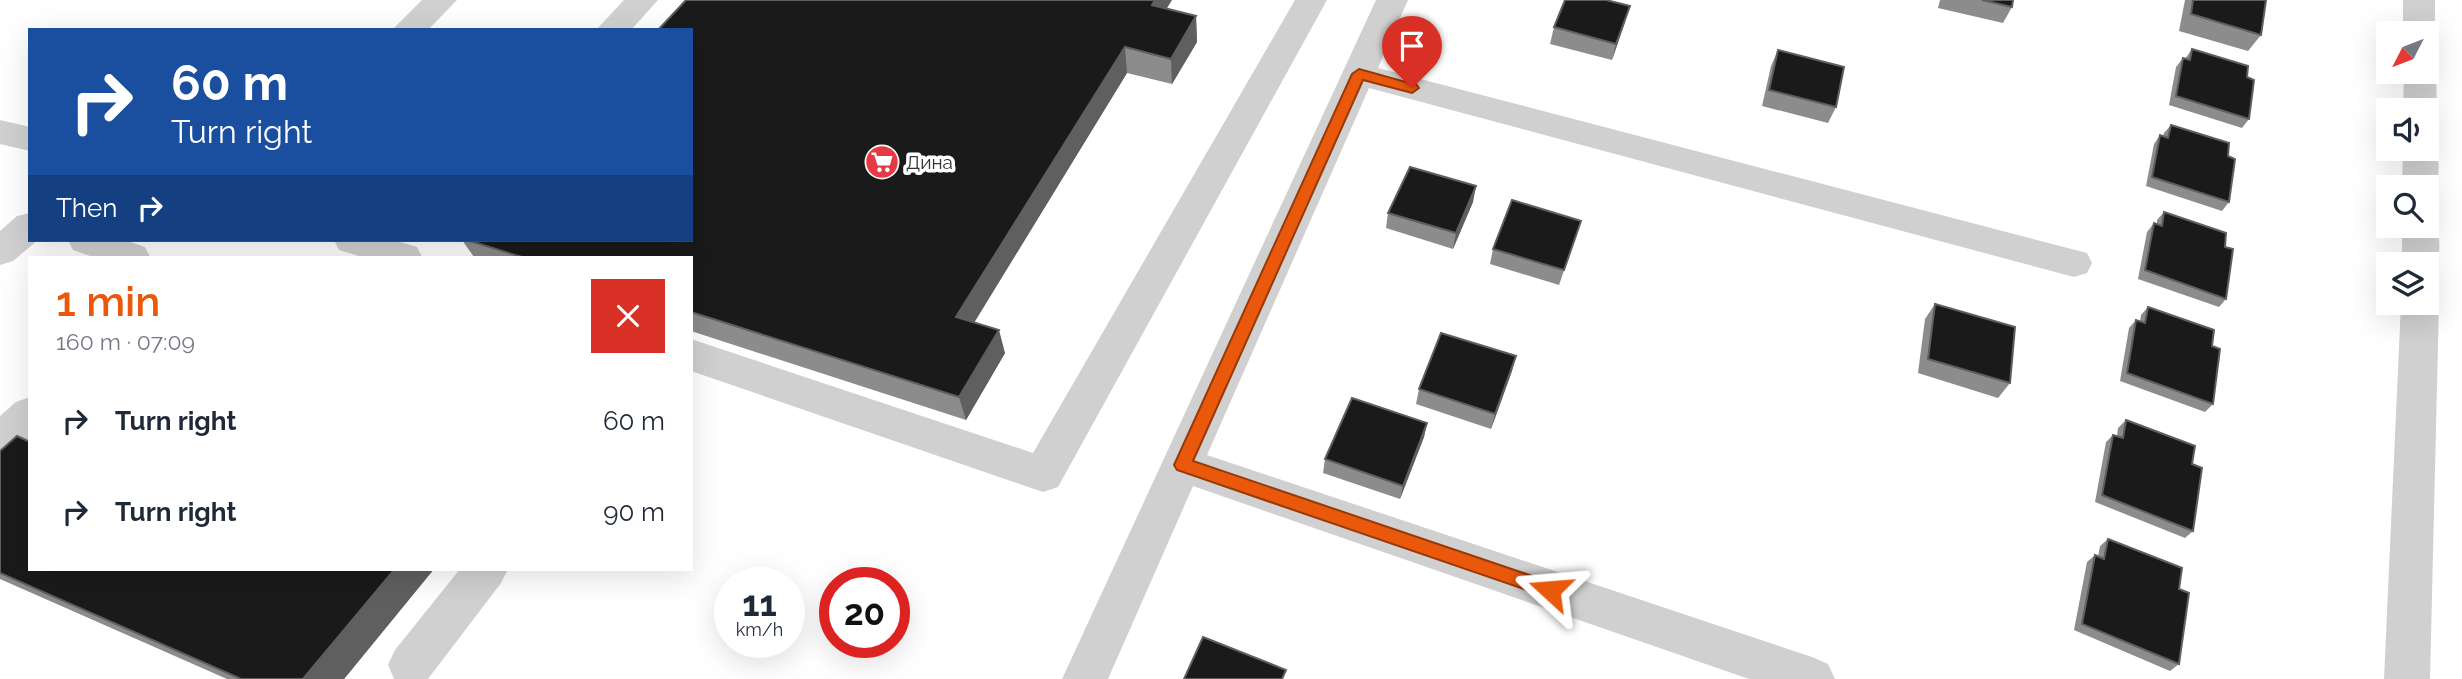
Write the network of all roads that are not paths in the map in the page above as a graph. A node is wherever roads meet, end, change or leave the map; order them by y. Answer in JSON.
{"nodes":[{"id":1,"x":441,"y":0,"type":"edge"},
{"id":2,"x":642,"y":0,"type":"edge"},
{"id":3,"x":1311,"y":0,"type":"edge"},
{"id":4,"x":1392,"y":0,"type":"edge"},
{"id":5,"x":2419,"y":0,"type":"edge"},
{"id":6,"x":2420,"y":21,"type":"edge"},
{"id":7,"x":410,"y":28,"type":"edge"},
{"id":8,"x":614,"y":28,"type":"edge"},
{"id":9,"x":1359,"y":74,"type":"junction"},
{"id":10,"x":0,"y":132,"type":"edge"},
{"id":11,"x":28,"y":139,"type":"edge"},
{"id":12,"x":0,"y":210,"type":"edge"},
{"id":13,"x":28,"y":218,"type":"edge"},
{"id":14,"x":28,"y":228,"type":"edge"},
{"id":15,"x":91,"y":242,"type":"edge"},
{"id":16,"x":361,"y":242,"type":"edge"},
{"id":17,"x":399,"y":250,"type":"edge"},
{"id":18,"x":0,"y":251,"type":"edge"},
{"id":19,"x":129,"y":256,"type":"edge"},
{"id":20,"x":2074,"y":263,"type":"dead end"},
{"id":21,"x":2420,"y":315,"type":"edge"},
{"id":22,"x":693,"y":356,"type":"edge"},
{"id":23,"x":28,"y":416,"type":"edge"},
{"id":24,"x":0,"y":441,"type":"edge"},
{"id":25,"x":1183,"y":465,"type":"junction"},
{"id":26,"x":483,"y":571,"type":"edge"},
{"id":27,"x":411,"y":665,"type":"dead end"},
{"id":28,"x":1086,"y":679,"type":"edge"},
{"id":29,"x":1812,"y":679,"type":"edge"},
{"id":30,"x":2407,"y":679,"type":"edge"}],
"edges":[{"from":1,"to":7,"type":"street"},
{"from":2,"to":8,"type":"street"},
{"from":3,"to":22,"type":"street"},
{"from":4,"to":9,"type":"street"},
{"from":5,"to":6,"type":"street"},
{"from":9,"to":20,"type":"street"},
{"from":9,"to":25,"type":"street"},
{"from":10,"to":11,"type":"street"},
{"from":12,"to":13,"type":"street"},
{"from":14,"to":18,"type":"street"},
{"from":15,"to":19,"type":"street"},
{"from":16,"to":17,"type":"street"},
{"from":21,"to":30,"type":"street"},
{"from":23,"to":24,"type":"street"},
{"from":25,"to":28,"type":"street"},
{"from":25,"to":29,"type":"street"},
{"from":26,"to":27,"type":"street"}]}
